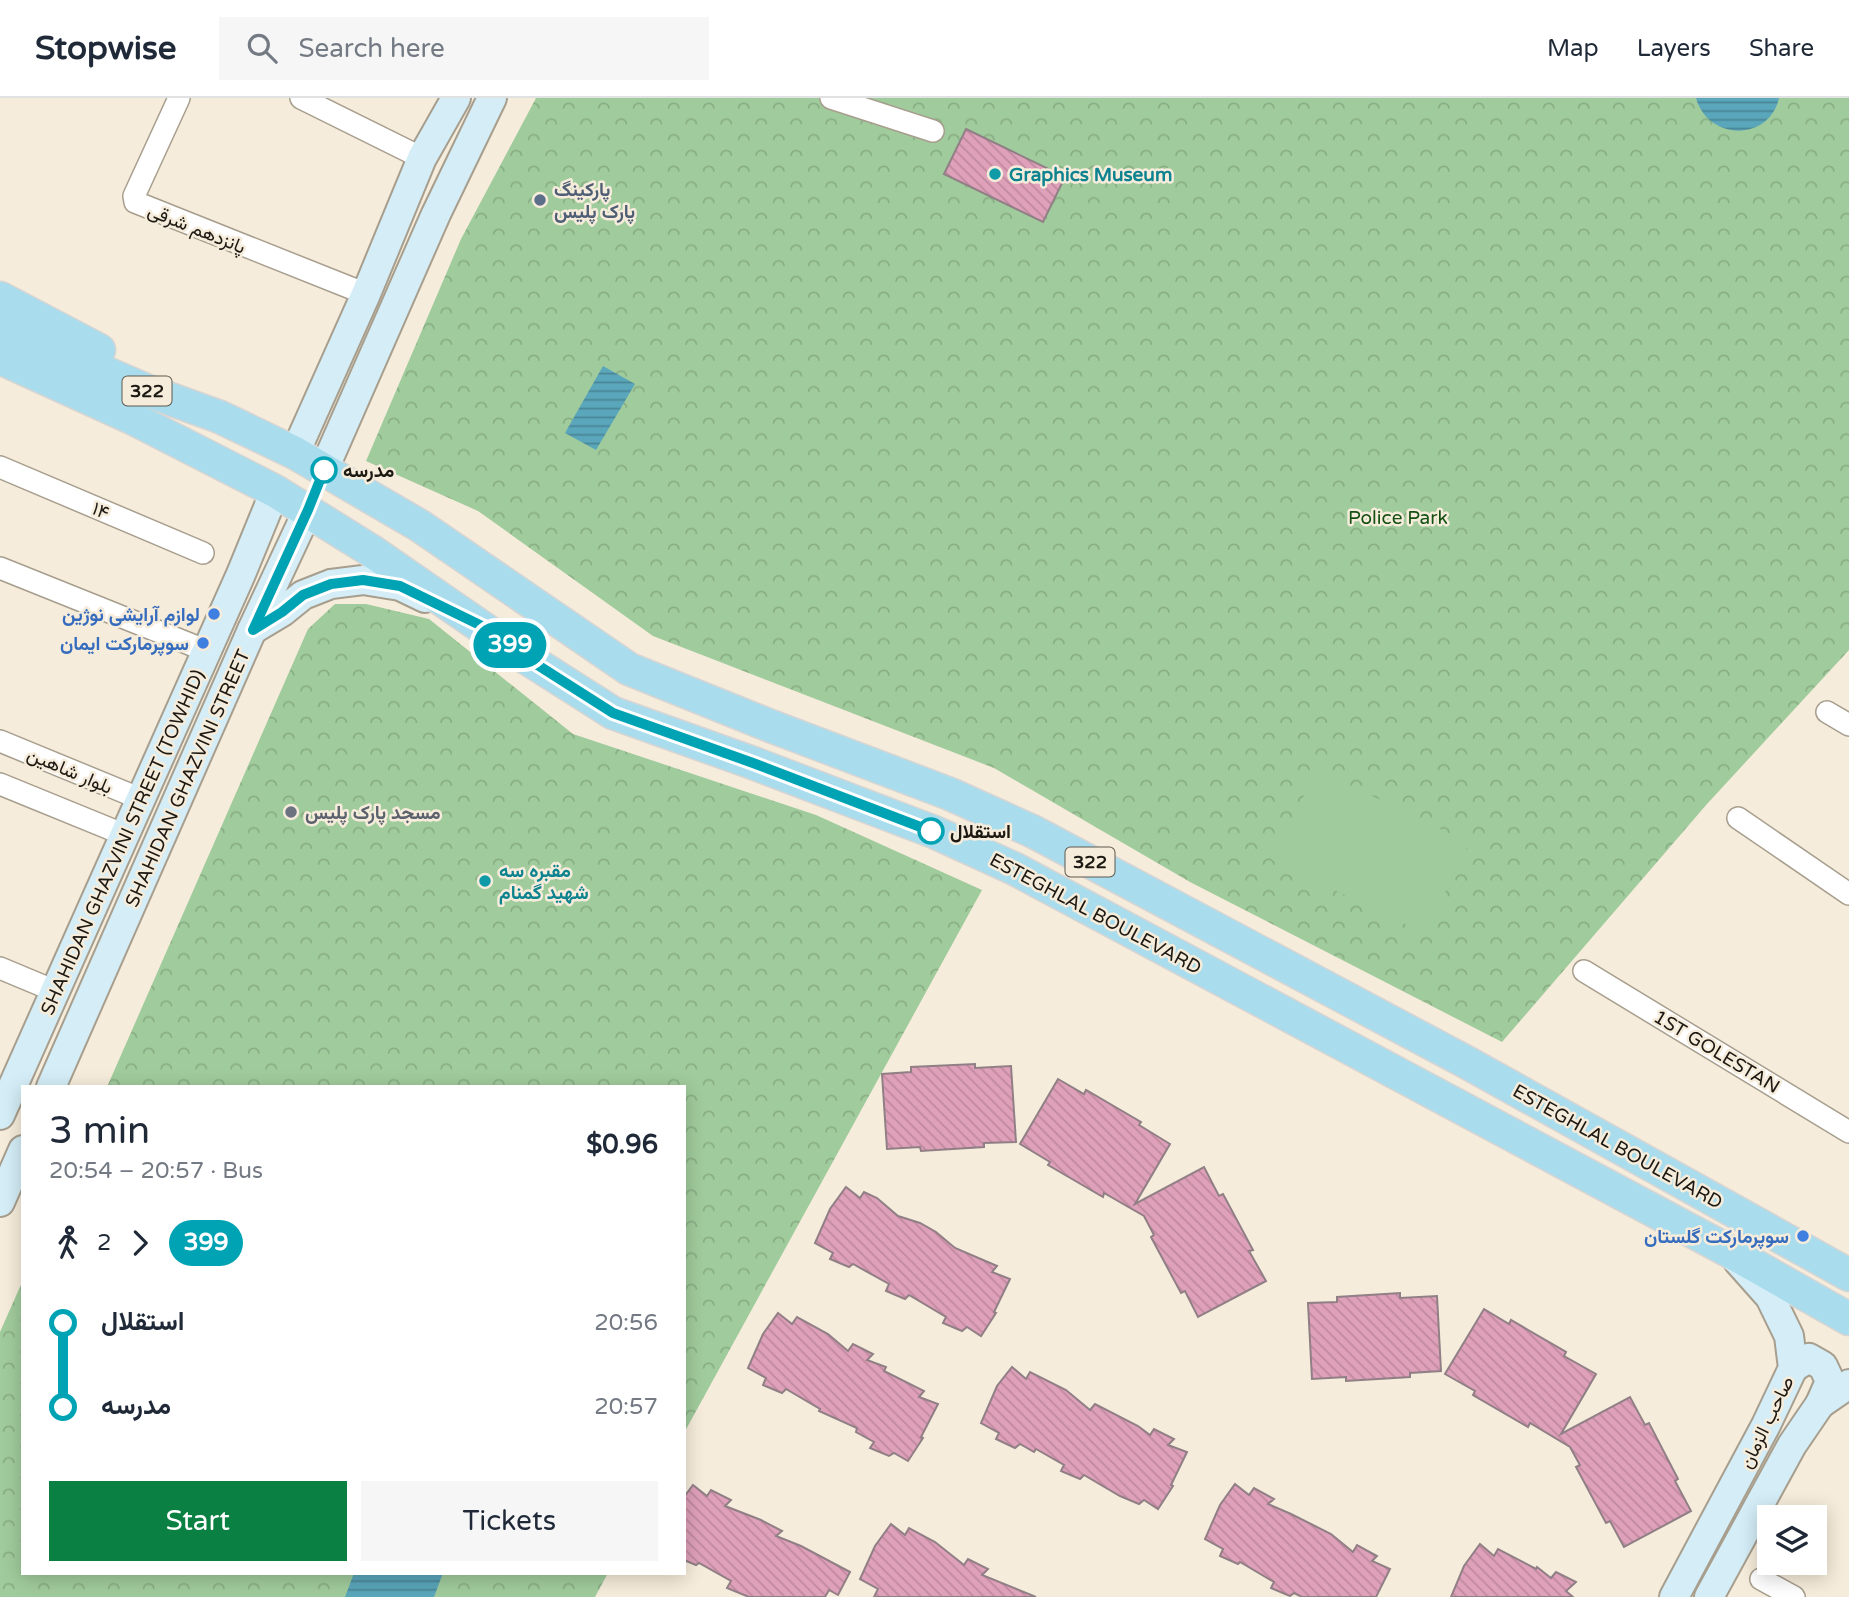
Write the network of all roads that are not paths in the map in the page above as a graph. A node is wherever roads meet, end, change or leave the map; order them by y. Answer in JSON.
{"nodes":[{"id":1,"x":179,"y":98,"type":"edge"},
{"id":2,"x":300,"y":98,"type":"edge"},
{"id":3,"x":456,"y":98,"type":"edge"},
{"id":4,"x":492,"y":98,"type":"edge"},
{"id":5,"x":831,"y":98,"type":"edge"},
{"id":6,"x":933,"y":131,"type":"dead end"},
{"id":7,"x":422,"y":158,"type":"junction"},
{"id":8,"x":366,"y":295,"type":"junction"},
{"id":9,"x":0,"y":298,"type":"edge"},
{"id":10,"x":0,"y":327,"type":"edge"},
{"id":11,"x":0,"y":358,"type":"edge"},
{"id":12,"x":0,"y":377,"type":"edge"},
{"id":13,"x":220,"y":417,"type":"junction"},
{"id":14,"x":132,"y":418,"type":"junction"},
{"id":15,"x":295,"y":453,"type":"junction"},
{"id":16,"x":0,"y":467,"type":"edge"},
{"id":17,"x":324,"y":470,"type":"junction"},
{"id":18,"x":275,"y":491,"type":"junction"},
{"id":19,"x":308,"y":510,"type":"junction"},
{"id":20,"x":203,"y":553,"type":"dead end"},
{"id":21,"x":0,"y":568,"type":"edge"},
{"id":22,"x":486,"y":628,"type":"junction"},
{"id":23,"x":253,"y":630,"type":"junction"},
{"id":24,"x":207,"y":651,"type":"junction"},
{"id":25,"x":1827,"y":712,"type":"dead end"},
{"id":26,"x":1849,"y":725,"type":"edge"},
{"id":27,"x":0,"y":741,"type":"edge"},
{"id":28,"x":0,"y":784,"type":"edge"},
{"id":29,"x":141,"y":799,"type":"junction"},
{"id":30,"x":1738,"y":818,"type":"dead end"},
{"id":31,"x":125,"y":835,"type":"junction"},
{"id":32,"x":1849,"y":894,"type":"edge"},
{"id":33,"x":0,"y":968,"type":"edge"},
{"id":34,"x":1584,"y":971,"type":"dead end"},
{"id":35,"x":55,"y":991,"type":"junction"},
{"id":36,"x":52,"y":1085,"type":"edge"},
{"id":37,"x":4,"y":1098,"type":"edge"},
{"id":38,"x":1849,"y":1132,"type":"edge"},
{"id":39,"x":21,"y":1155,"type":"edge"},
{"id":40,"x":0,"y":1202,"type":"edge"},
{"id":41,"x":1729,"y":1251,"type":"junction"},
{"id":42,"x":1849,"y":1275,"type":"edge"},
{"id":43,"x":1849,"y":1319,"type":"edge"},
{"id":44,"x":1793,"y":1368,"type":"junction"},
{"id":45,"x":1849,"y":1384,"type":"edge"},
{"id":46,"x":1820,"y":1404,"type":"junction"},
{"id":47,"x":1761,"y":1579,"type":"dead end"},
{"id":48,"x":1674,"y":1597,"type":"edge"},
{"id":49,"x":1709,"y":1597,"type":"edge"},
{"id":50,"x":1794,"y":1597,"type":"edge"}],
"edges":[{"from":1,"to":8,"type":"street","name":"پانزدهم شرقی"},
{"from":2,"to":7,"type":"street"},
{"from":3,"to":7,"type":"main road"},
{"from":4,"to":17,"type":"main road"},
{"from":5,"to":6,"type":"street"},
{"from":7,"to":8,"type":"main road"},
{"from":8,"to":15,"type":"main road"},
{"from":9,"to":13,"type":"main road"},
{"from":10,"to":13,"type":"main road","name":"ESTEGHLAL BOULEVARD","number":"322"},
{"from":11,"to":14,"type":"main road","name":"ESTEGHLAL BOULEVARD","number":"322"},
{"from":12,"to":14,"type":"main road"},
{"from":13,"to":15,"type":"main road","name":"ESTEGHLAL BOULEVARD","number":"322"},
{"from":14,"to":18,"type":"main road","name":"ESTEGHLAL BOULEVARD","number":"322"},
{"from":15,"to":17,"type":"main road","name":"ESTEGHLAL BOULEVARD","number":"322"},
{"from":15,"to":18,"type":"main road","name":"SHAHIDAN GHAZVINI STREET (TOWHID)"},
{"from":16,"to":20,"type":"street","name":"۱۴"},
{"from":17,"to":19,"type":"main road","name":"SHAHIDAN GHAZVINI STREET"},
{"from":17,"to":42,"type":"main road","name":"ESTEGHLAL BOULEVARD","number":"322"},
{"from":18,"to":19,"type":"main road","name":"ESTEGHLAL BOULEVARD","number":"322"},
{"from":18,"to":24,"type":"main road","name":"SHAHIDAN GHAZVINI STREET (TOWHID)"},
{"from":19,"to":22,"type":"main road","name":"ESTEGHLAL BOULEVARD","number":"322"},
{"from":19,"to":23,"type":"main road","name":"SHAHIDAN GHAZVINI STREET"},
{"from":21,"to":24,"type":"street"},
{"from":22,"to":23,"type":"main road"},
{"from":22,"to":41,"type":"main road","name":"ESTEGHLAL BOULEVARD","number":"322"},
{"from":23,"to":36,"type":"main road","name":"SHAHIDAN GHAZVINI STREET"},
{"from":24,"to":29,"type":"main road","name":"SHAHIDAN GHAZVINI STREET (TOWHID)"},
{"from":25,"to":26,"type":"street"},
{"from":27,"to":29,"type":"street","name":"بلوار شاهین"},
{"from":28,"to":31,"type":"street","name":"بلوار شاهین"},
{"from":29,"to":31,"type":"main road","name":"SHAHIDAN GHAZVINI STREET (TOWHID)"},
{"from":30,"to":32,"type":"street"},
{"from":31,"to":35,"type":"main road","name":"SHAHIDAN GHAZVINI STREET (TOWHID)"},
{"from":33,"to":35,"type":"street"},
{"from":34,"to":38,"type":"street","name":"1ST GOLESTAN"},
{"from":35,"to":37,"type":"main road","name":"SHAHIDAN GHAZVINI STREET (TOWHID)"},
{"from":39,"to":40,"type":"main road"},
{"from":41,"to":43,"type":"main road","name":"ESTEGHLAL BOULEVARD","number":"322"},
{"from":41,"to":44,"type":"main road","name":"صاحب الزمان"},
{"from":44,"to":46,"type":"main road"},
{"from":44,"to":48,"type":"main road","name":"صاحب الزمان"},
{"from":45,"to":46,"type":"main road","name":"صاحب الزمان"},
{"from":46,"to":49,"type":"main road","name":"صاحب الزمان"},
{"from":47,"to":50,"type":"street"}]}
